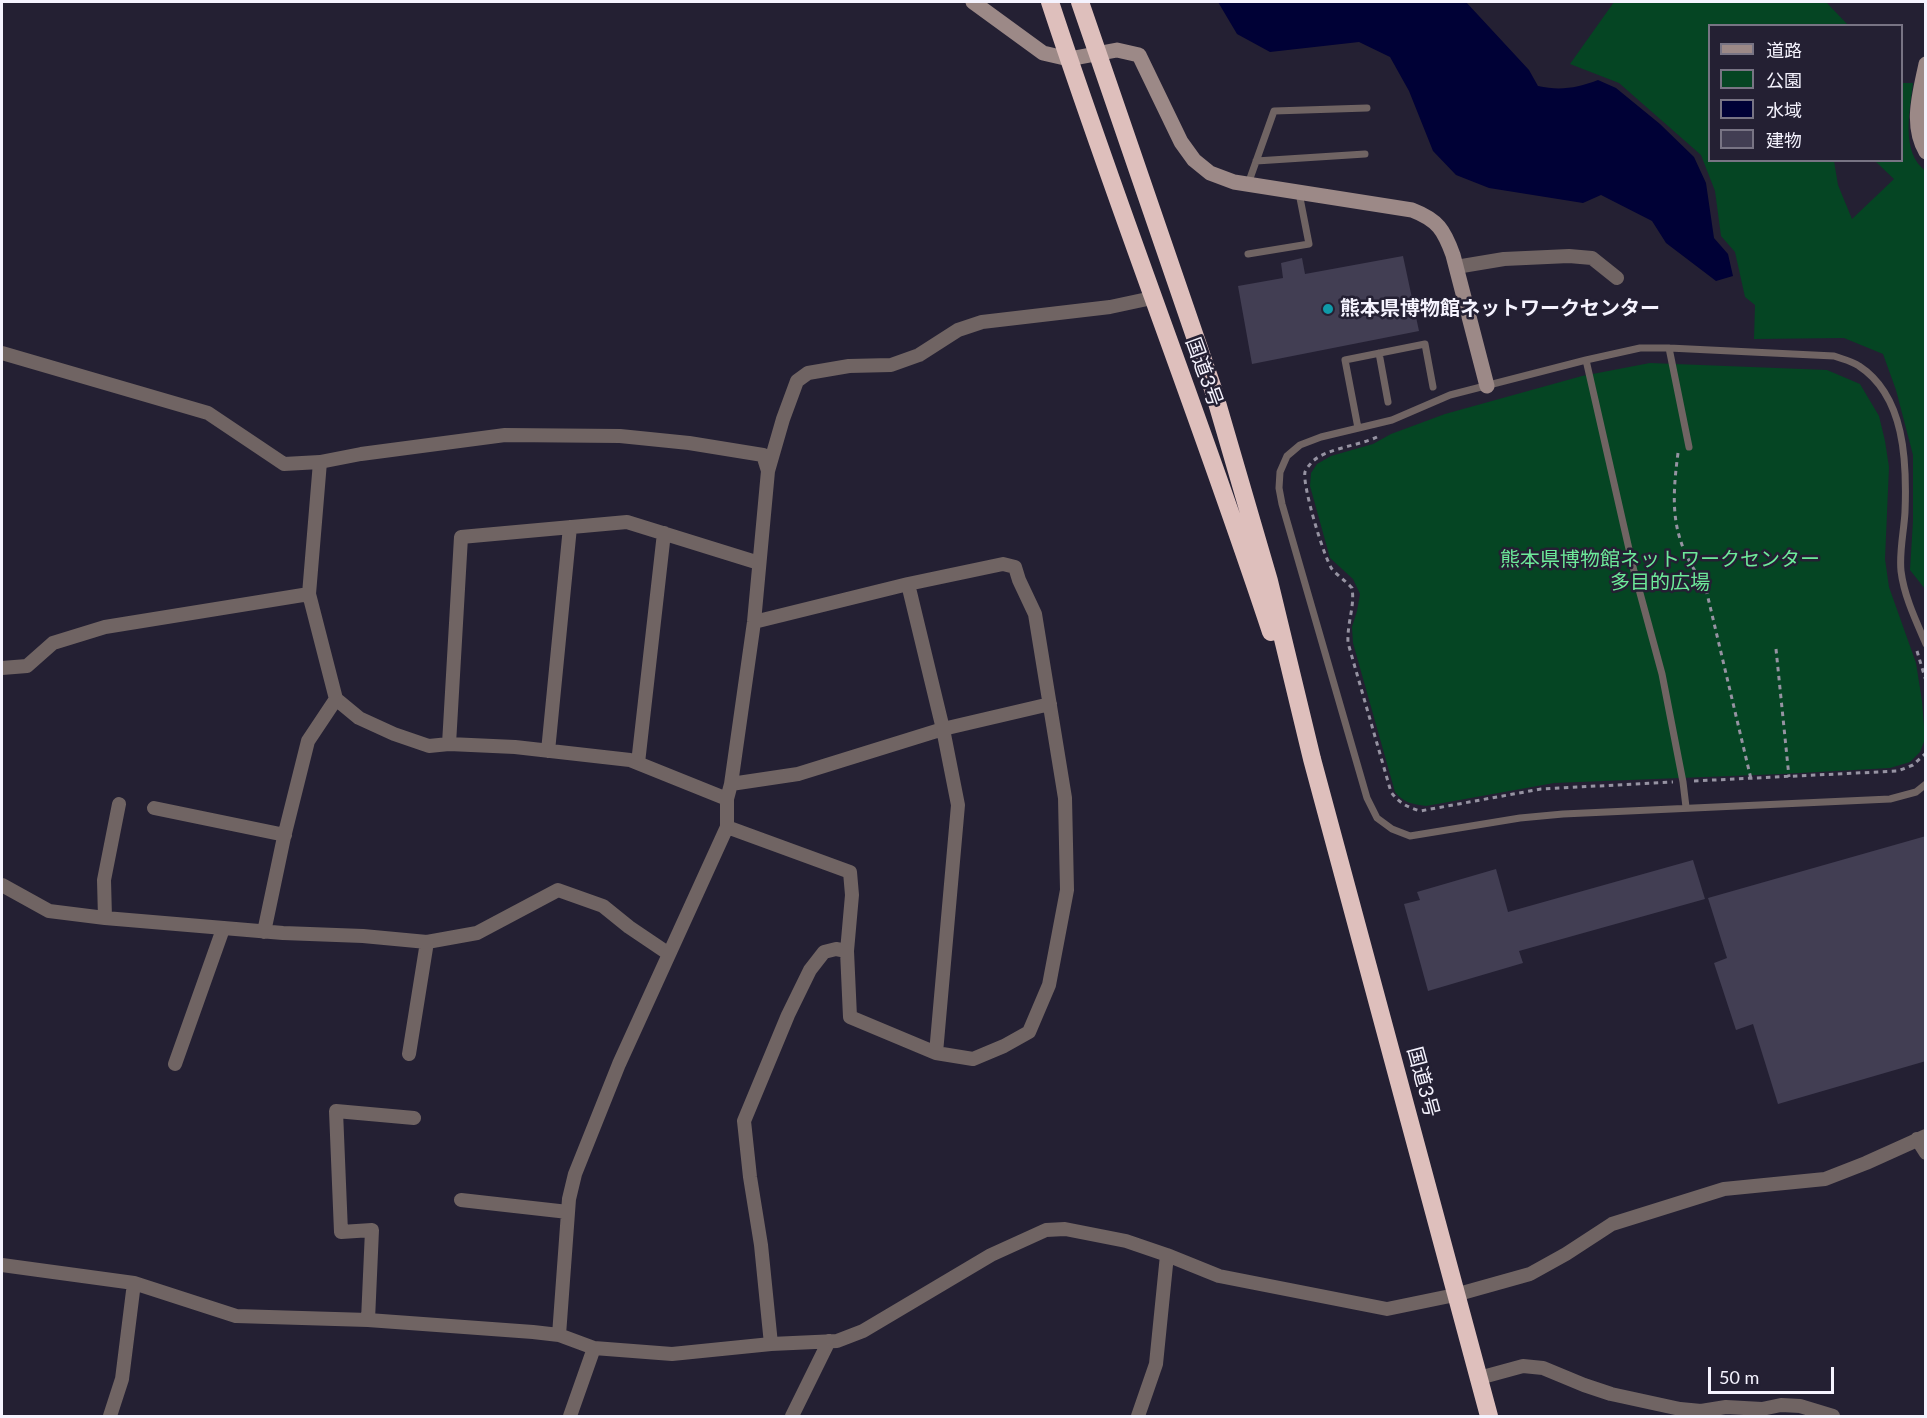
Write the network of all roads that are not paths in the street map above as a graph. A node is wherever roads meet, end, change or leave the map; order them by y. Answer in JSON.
{"nodes":[{"id":1,"x":973,"y":2,"type":"edge"},
{"id":2,"x":1050,"y":2,"type":"edge"},
{"id":3,"x":1080,"y":2,"type":"edge"},
{"id":4,"x":1099,"y":53,"type":"junction"},
{"id":5,"x":1069,"y":59,"type":"junction"},
{"id":6,"x":1926,"y":64,"type":"edge"},
{"id":7,"x":1367,"y":108,"type":"dead end"},
{"id":8,"x":1926,"y":152,"type":"edge"},
{"id":9,"x":1365,"y":154,"type":"dead end"},
{"id":10,"x":1256,"y":161,"type":"junction"},
{"id":11,"x":1248,"y":184,"type":"junction"},
{"id":12,"x":1299,"y":193,"type":"junction"},
{"id":13,"x":1248,"y":254,"type":"dead end"},
{"id":14,"x":1456,"y":267,"type":"junction"},
{"id":15,"x":1617,"y":278,"type":"dead end"},
{"id":16,"x":1152,"y":298,"type":"junction"},
{"id":17,"x":1669,"y":348,"type":"junction"},
{"id":18,"x":2,"y":353,"type":"edge"},
{"id":19,"x":1379,"y":353,"type":"junction"},
{"id":20,"x":1586,"y":360,"type":"junction"},
{"id":21,"x":1487,"y":386,"type":"junction"},
{"id":22,"x":1432,"y":387,"type":"dead end"},
{"id":23,"x":1388,"y":402,"type":"dead end"},
{"id":24,"x":1358,"y":428,"type":"junction"},
{"id":25,"x":1689,"y":447,"type":"dead end"},
{"id":26,"x":320,"y":462,"type":"junction"},
{"id":27,"x":768,"y":471,"type":"junction"},
{"id":28,"x":570,"y":527,"type":"junction"},
{"id":29,"x":664,"y":534,"type":"junction"},
{"id":30,"x":759,"y":563,"type":"junction"},
{"id":31,"x":908,"y":584,"type":"junction"},
{"id":32,"x":309,"y":594,"type":"junction"},
{"id":33,"x":754,"y":622,"type":"junction"},
{"id":34,"x":1926,"y":644,"type":"edge"},
{"id":35,"x":2,"y":668,"type":"edge"},
{"id":36,"x":336,"y":699,"type":"junction"},
{"id":37,"x":1050,"y":704,"type":"junction"},
{"id":38,"x":943,"y":729,"type":"junction"},
{"id":39,"x":449,"y":744,"type":"junction"},
{"id":40,"x":548,"y":751,"type":"junction"},
{"id":41,"x":1312,"y":759,"type":"junction"},
{"id":42,"x":638,"y":764,"type":"junction"},
{"id":43,"x":731,"y":784,"type":"junction"},
{"id":44,"x":1926,"y":784,"type":"edge"},
{"id":45,"x":727,"y":799,"type":"junction"},
{"id":46,"x":119,"y":804,"type":"dead end"},
{"id":47,"x":1686,"y":807,"type":"junction"},
{"id":48,"x":154,"y":808,"type":"dead end"},
{"id":49,"x":727,"y":827,"type":"junction"},
{"id":50,"x":285,"y":835,"type":"junction"},
{"id":51,"x":2,"y":885,"type":"edge"},
{"id":52,"x":105,"y":918,"type":"junction"},
{"id":53,"x":223,"y":929,"type":"junction"},
{"id":54,"x":264,"y":932,"type":"junction"},
{"id":55,"x":428,"y":942,"type":"junction"},
{"id":56,"x":847,"y":951,"type":"junction"},
{"id":57,"x":669,"y":954,"type":"junction"},
{"id":58,"x":936,"y":1053,"type":"junction"},
{"id":59,"x":409,"y":1054,"type":"dead end"},
{"id":60,"x":175,"y":1064,"type":"dead end"},
{"id":61,"x":414,"y":1118,"type":"dead end"},
{"id":62,"x":1922,"y":1138,"type":"edge"},
{"id":63,"x":1926,"y":1153,"type":"edge"},
{"id":64,"x":461,"y":1200,"type":"dead end"},
{"id":65,"x":568,"y":1212,"type":"junction"},
{"id":66,"x":1167,"y":1255,"type":"junction"},
{"id":67,"x":2,"y":1265,"type":"edge"},
{"id":68,"x":134,"y":1283,"type":"junction"},
{"id":69,"x":1455,"y":1295,"type":"junction"},
{"id":70,"x":368,"y":1320,"type":"junction"},
{"id":71,"x":559,"y":1335,"type":"junction"},
{"id":72,"x":829,"y":1341,"type":"junction"},
{"id":73,"x":771,"y":1344,"type":"junction"},
{"id":74,"x":594,"y":1348,"type":"junction"},
{"id":75,"x":1479,"y":1378,"type":"junction"},
{"id":76,"x":1757,"y":1413,"type":"edge"},
{"id":77,"x":110,"y":1416,"type":"edge"},
{"id":78,"x":570,"y":1416,"type":"edge"},
{"id":79,"x":792,"y":1416,"type":"edge"},
{"id":80,"x":1138,"y":1416,"type":"edge"},
{"id":81,"x":1490,"y":1416,"type":"edge"},
{"id":82,"x":1833,"y":1416,"type":"edge"}],
"edges":[{"from":1,"to":5,"type":"street"},
{"from":2,"to":5,"type":"highway","name":"国道3号"},
{"from":3,"to":4,"type":"highway","name":"国道3号"},
{"from":4,"to":5,"type":"street"},
{"from":4,"to":11,"type":"street"},
{"from":4,"to":41,"type":"highway","name":"国道3号"},
{"from":5,"to":16,"type":"highway","name":"国道3号"},
{"from":6,"to":8,"type":"street"},
{"from":7,"to":10,"type":"lane"},
{"from":9,"to":10,"type":"lane"},
{"from":10,"to":11,"type":"lane"},
{"from":11,"to":12,"type":"street"},
{"from":12,"to":13,"type":"lane"},
{"from":12,"to":14,"type":"street"},
{"from":14,"to":15,"type":"street"},
{"from":14,"to":21,"type":"street"},
{"from":16,"to":27,"type":"street"},
{"from":16,"to":41,"type":"highway","name":"国道3号"},
{"from":17,"to":20,"type":"lane"},
{"from":17,"to":25,"type":"lane"},
{"from":17,"to":34,"type":"lane"},
{"from":18,"to":26,"type":"street"},
{"from":19,"to":22,"type":"lane"},
{"from":19,"to":23,"type":"lane"},
{"from":19,"to":24,"type":"lane"},
{"from":20,"to":21,"type":"lane"},
{"from":20,"to":47,"type":"lane"},
{"from":21,"to":24,"type":"lane"},
{"from":24,"to":47,"type":"lane"},
{"from":26,"to":27,"type":"street"},
{"from":26,"to":32,"type":"street"},
{"from":27,"to":30,"type":"street"},
{"from":28,"to":29,"type":"street"},
{"from":28,"to":39,"type":"street"},
{"from":28,"to":40,"type":"street"},
{"from":29,"to":30,"type":"street"},
{"from":29,"to":42,"type":"street"},
{"from":30,"to":33,"type":"street"},
{"from":31,"to":33,"type":"street"},
{"from":31,"to":37,"type":"street"},
{"from":31,"to":38,"type":"street"},
{"from":32,"to":35,"type":"street"},
{"from":32,"to":36,"type":"street"},
{"from":33,"to":43,"type":"street"},
{"from":36,"to":39,"type":"street"},
{"from":36,"to":50,"type":"street"},
{"from":37,"to":38,"type":"street"},
{"from":37,"to":58,"type":"street"},
{"from":38,"to":43,"type":"street"},
{"from":38,"to":58,"type":"street"},
{"from":39,"to":40,"type":"street"},
{"from":40,"to":42,"type":"street"},
{"from":41,"to":69,"type":"highway","name":"国道3号"},
{"from":42,"to":45,"type":"street"},
{"from":43,"to":45,"type":"street"},
{"from":44,"to":47,"type":"lane"},
{"from":45,"to":49,"type":"street"},
{"from":46,"to":52,"type":"street"},
{"from":48,"to":50,"type":"street"},
{"from":49,"to":56,"type":"street"},
{"from":49,"to":57,"type":"street"},
{"from":50,"to":54,"type":"street"},
{"from":51,"to":52,"type":"street"},
{"from":52,"to":53,"type":"street"},
{"from":53,"to":54,"type":"street"},
{"from":53,"to":60,"type":"street"},
{"from":54,"to":55,"type":"street"},
{"from":55,"to":57,"type":"street"},
{"from":55,"to":59,"type":"street"},
{"from":56,"to":58,"type":"street"},
{"from":56,"to":73,"type":"street"},
{"from":57,"to":65,"type":"street"},
{"from":61,"to":70,"type":"street"},
{"from":62,"to":63,"type":"street"},
{"from":62,"to":69,"type":"street"},
{"from":64,"to":65,"type":"street"},
{"from":65,"to":71,"type":"street"},
{"from":66,"to":69,"type":"street"},
{"from":66,"to":72,"type":"street"},
{"from":66,"to":80,"type":"street"},
{"from":67,"to":68,"type":"street"},
{"from":68,"to":70,"type":"street"},
{"from":68,"to":77,"type":"street"},
{"from":69,"to":75,"type":"highway","name":"国道3号"},
{"from":70,"to":71,"type":"street"},
{"from":71,"to":74,"type":"street"},
{"from":72,"to":73,"type":"street"},
{"from":72,"to":79,"type":"street"},
{"from":73,"to":74,"type":"street"},
{"from":74,"to":78,"type":"street"},
{"from":75,"to":76,"type":"street"},
{"from":75,"to":81,"type":"highway","name":"国道3号"},
{"from":76,"to":82,"type":"street"}]}
